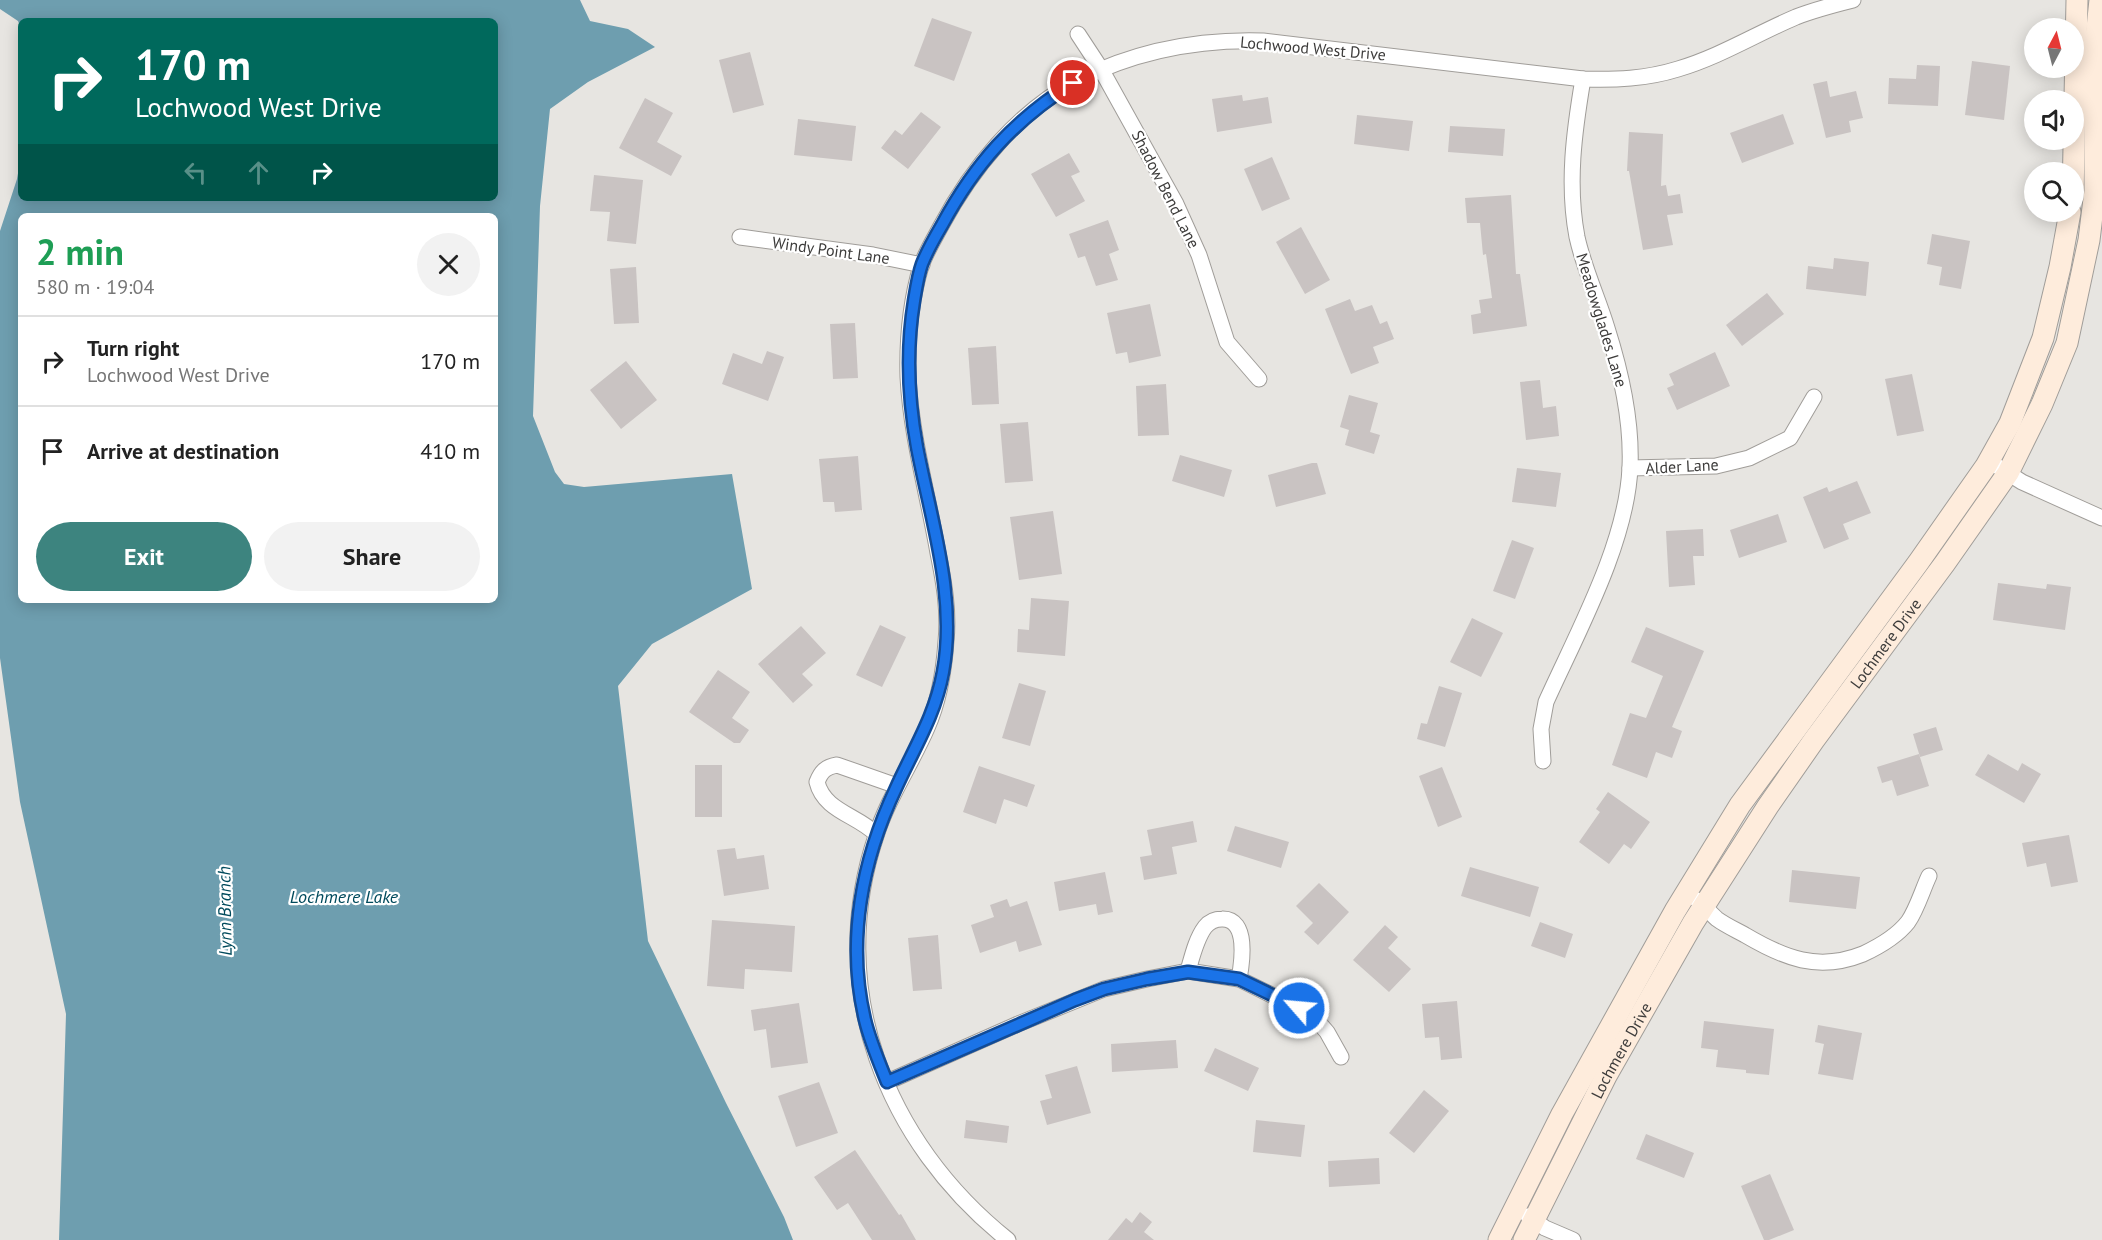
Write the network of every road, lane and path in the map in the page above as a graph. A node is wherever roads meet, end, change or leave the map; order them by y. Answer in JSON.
{"nodes":[{"id":1,"x":1853,"y":0,"type":"edge"},
{"id":2,"x":2077,"y":0,"type":"edge"},
{"id":3,"x":2090,"y":0,"type":"edge"},
{"id":4,"x":2101,"y":0,"type":"edge"},
{"id":5,"x":1078,"y":34,"type":"dead end"},
{"id":6,"x":1101,"y":69,"type":"junction"},
{"id":7,"x":1582,"y":79,"type":"junction"},
{"id":8,"x":2074,"y":162,"type":"edge"},
{"id":9,"x":2068,"y":222,"type":"edge"},
{"id":10,"x":740,"y":237,"type":"dead end"},
{"id":11,"x":922,"y":265,"type":"junction"},
{"id":12,"x":1259,"y":379,"type":"dead end"},
{"id":13,"x":1814,"y":397,"type":"dead end"},
{"id":14,"x":1989,"y":461,"type":"junction"},
{"id":15,"x":1630,"y":468,"type":"junction"},
{"id":16,"x":2008,"y":473,"type":"junction"},
{"id":17,"x":2102,"y":518,"type":"edge"},
{"id":18,"x":1543,"y":761,"type":"dead end"},
{"id":19,"x":897,"y":786,"type":"junction"},
{"id":20,"x":876,"y":834,"type":"junction"},
{"id":21,"x":1929,"y":876,"type":"dead end"},
{"id":22,"x":1688,"y":892,"type":"junction"},
{"id":23,"x":1704,"y":906,"type":"junction"},
{"id":24,"x":1188,"y":972,"type":"junction"},
{"id":25,"x":1239,"y":979,"type":"junction"},
{"id":26,"x":1341,"y":1057,"type":"dead end"},
{"id":27,"x":887,"y":1082,"type":"junction"},
{"id":28,"x":1515,"y":1208,"type":"junction"},
{"id":29,"x":1533,"y":1220,"type":"junction"},
{"id":30,"x":1008,"y":1240,"type":"edge"},
{"id":31,"x":1499,"y":1240,"type":"edge"},
{"id":32,"x":1524,"y":1240,"type":"edge"},
{"id":33,"x":1573,"y":1240,"type":"edge"}],
"edges":[{"from":1,"to":7,"type":"street","name":"Lochwood West Drive"},
{"from":2,"to":8,"type":"street"},
{"from":3,"to":4,"type":"street"},
{"from":4,"to":16,"type":"street","name":"Lochmere Drive"},
{"from":5,"to":6,"type":"street","name":"Shadow Bend Lane"},
{"from":6,"to":7,"type":"street","name":"Lochwood West Drive"},
{"from":6,"to":11,"type":"street","name":"Lochwood West Drive"},
{"from":6,"to":12,"type":"street","name":"Shadow Bend Lane"},
{"from":7,"to":15,"type":"street","name":"Meadowglades Lane"},
{"from":9,"to":14,"type":"street","name":"Lochmere Drive"},
{"from":10,"to":11,"type":"street","name":"Windy Point Lane"},
{"from":11,"to":19,"type":"street","name":"Lochwood West Drive"},
{"from":13,"to":15,"type":"street","name":"Alder Lane"},
{"from":14,"to":16,"type":"street"},
{"from":14,"to":22,"type":"street","name":"Lochmere Drive"},
{"from":15,"to":18,"type":"street","name":"Meadowglades Lane"},
{"from":16,"to":17,"type":"street"},
{"from":16,"to":23,"type":"street","name":"Lochmere Drive"},
{"from":19,"to":20,"type":"street","name":"Lochwood West Drive"},
{"from":19,"to":20,"type":"street"},
{"from":20,"to":27,"type":"street","name":"Lochwood West Drive"},
{"from":21,"to":23,"type":"street"},
{"from":22,"to":23,"type":"street"},
{"from":22,"to":28,"type":"street","name":"Lochmere Drive"},
{"from":23,"to":29,"type":"street","name":"Lochmere Drive"},
{"from":24,"to":25,"type":"street"},
{"from":24,"to":25,"type":"street"},
{"from":24,"to":27,"type":"street"},
{"from":25,"to":26,"type":"street"},
{"from":27,"to":30,"type":"street","name":"Lochwood West Drive"},
{"from":28,"to":29,"type":"street"},
{"from":28,"to":31,"type":"street","name":"Lochmere Drive"},
{"from":29,"to":32,"type":"street","name":"Lochmere Drive"},
{"from":29,"to":33,"type":"street"}]}
